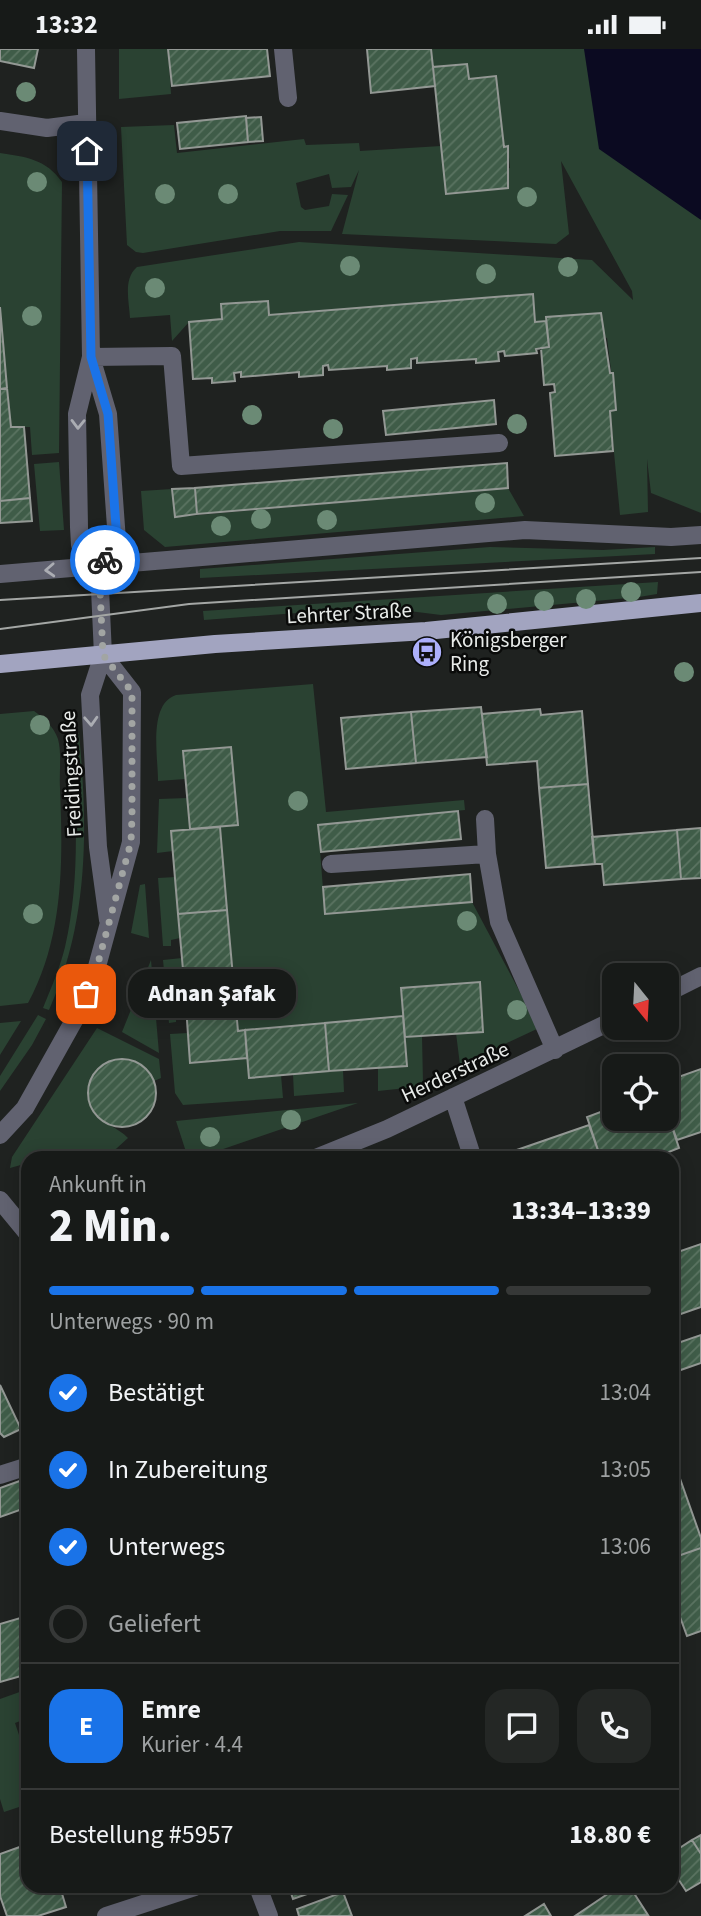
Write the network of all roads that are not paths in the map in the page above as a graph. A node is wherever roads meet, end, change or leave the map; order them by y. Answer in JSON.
{"nodes":[{"id":1,"x":86,"y":49,"type":"edge"},
{"id":2,"x":283,"y":49,"type":"edge"},
{"id":3,"x":288,"y":98,"type":"dead end"},
{"id":4,"x":0,"y":121,"type":"edge"},
{"id":5,"x":86,"y":124,"type":"junction"},
{"id":6,"x":91,"y":357,"type":"junction"},
{"id":7,"x":499,"y":443,"type":"dead end"},
{"id":8,"x":701,"y":535,"type":"edge"},
{"id":9,"x":99,"y":567,"type":"junction"},
{"id":10,"x":0,"y":574,"type":"edge"},
{"id":11,"x":701,"y":603,"type":"edge"},
{"id":12,"x":103,"y":655,"type":"junction"},
{"id":13,"x":0,"y":664,"type":"edge"},
{"id":14,"x":485,"y":819,"type":"dead end"},
{"id":15,"x":487,"y":855,"type":"junction"},
{"id":16,"x":331,"y":865,"type":"dead end"},
{"id":17,"x":108,"y":920,"type":"junction"},
{"id":18,"x":701,"y":976,"type":"edge"},
{"id":19,"x":679,"y":987,"type":"edge"},
{"id":20,"x":602,"y":1026,"type":"edge"},
{"id":21,"x":555,"y":1050,"type":"junction"},
{"id":22,"x":453,"y":1097,"type":"junction"},
{"id":23,"x":0,"y":1135,"type":"edge"},
{"id":24,"x":333,"y":1151,"type":"edge"},
{"id":25,"x":470,"y":1151,"type":"edge"},
{"id":26,"x":0,"y":1200,"type":"edge"},
{"id":27,"x":21,"y":1226,"type":"edge"},
{"id":28,"x":21,"y":1468,"type":"edge"},
{"id":29,"x":0,"y":1475,"type":"edge"},
{"id":30,"x":177,"y":1893,"type":"edge"},
{"id":31,"x":260,"y":1893,"type":"edge"},
{"id":32,"x":106,"y":1916,"type":"edge"},
{"id":33,"x":269,"y":1916,"type":"edge"}],
"edges":[{"from":1,"to":5,"type":"street"},
{"from":2,"to":3,"type":"street"},
{"from":4,"to":5,"type":"street"},
{"from":5,"to":6,"type":"street"},
{"from":6,"to":7,"type":"street"},
{"from":6,"to":9,"type":"street"},
{"from":6,"to":9,"type":"street","one_way":true},
{"from":8,"to":9,"type":"street"},
{"from":9,"to":10,"type":"street","one_way":true},
{"from":9,"to":12,"type":"street"},
{"from":11,"to":12,"type":"main road","name":"Lehrter Straße"},
{"from":12,"to":13,"type":"main road","name":"Lehrter Straße"},
{"from":12,"to":17,"type":"street","name":"Freidingstraße","one_way":true},
{"from":12,"to":17,"type":"street","name":"Freidingstraße"},
{"from":14,"to":15,"type":"street"},
{"from":15,"to":16,"type":"street"},
{"from":15,"to":21,"type":"street"},
{"from":17,"to":23,"type":"street","name":"Freidingstraße"},
{"from":18,"to":19,"type":"street"},
{"from":20,"to":21,"type":"street","name":"Herderstraße"},
{"from":21,"to":22,"type":"street","name":"Herderstraße"},
{"from":22,"to":24,"type":"street","name":"Herderstraße"},
{"from":22,"to":25,"type":"street"},
{"from":26,"to":27,"type":"street"},
{"from":28,"to":29,"type":"street"},
{"from":30,"to":32,"type":"street"},
{"from":31,"to":33,"type":"street"}]}
